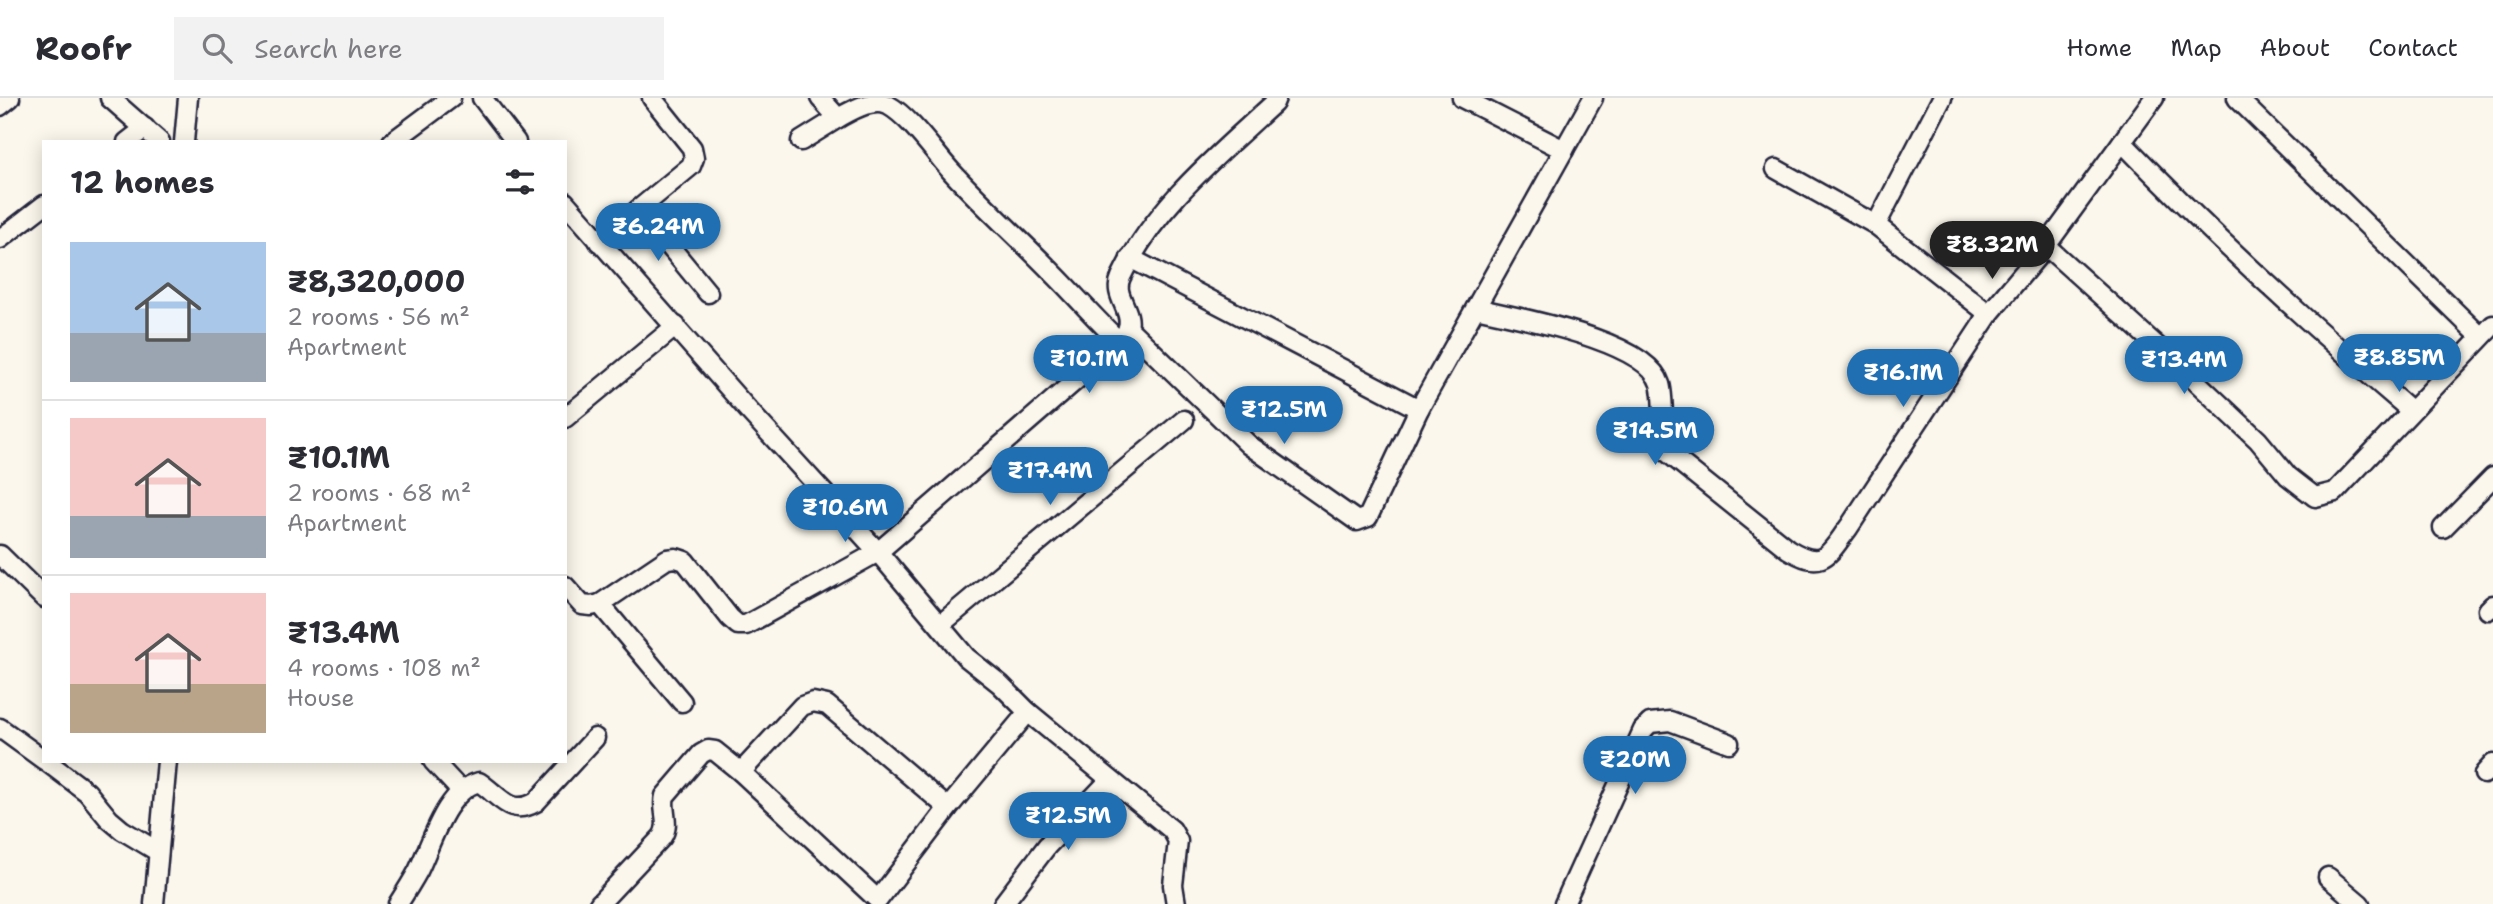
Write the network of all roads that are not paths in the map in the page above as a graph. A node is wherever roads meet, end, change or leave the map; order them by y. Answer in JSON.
{"nodes":[{"id":1,"x":10,"y":98,"type":"edge"},
{"id":2,"x":110,"y":98,"type":"edge"},
{"id":3,"x":188,"y":98,"type":"edge"},
{"id":4,"x":452,"y":98,"type":"edge"},
{"id":5,"x":482,"y":98,"type":"edge"},
{"id":6,"x":652,"y":98,"type":"edge"},
{"id":7,"x":820,"y":98,"type":"edge"},
{"id":8,"x":1276,"y":98,"type":"edge"},
{"id":9,"x":1462,"y":98,"type":"edge"},
{"id":10,"x":1593,"y":98,"type":"edge"},
{"id":11,"x":1942,"y":98,"type":"edge"},
{"id":12,"x":2154,"y":98,"type":"edge"},
{"id":13,"x":2237,"y":98,"type":"edge"},
{"id":14,"x":893,"y":102,"type":"edge"},
{"id":15,"x":0,"y":106,"type":"edge"},
{"id":16,"x":838,"y":118,"type":"junction"},
{"id":17,"x":145,"y":128,"type":"junction"},
{"id":18,"x":130,"y":140,"type":"edge"},
{"id":19,"x":158,"y":140,"type":"edge"},
{"id":20,"x":184,"y":140,"type":"edge"},
{"id":21,"x":395,"y":140,"type":"edge"},
{"id":22,"x":514,"y":140,"type":"edge"},
{"id":23,"x":801,"y":141,"type":"dead end"},
{"id":24,"x":2122,"y":142,"type":"junction"},
{"id":25,"x":1564,"y":150,"type":"junction"},
{"id":26,"x":1776,"y":169,"type":"dead end"},
{"id":27,"x":567,"y":204,"type":"edge"},
{"id":28,"x":42,"y":207,"type":"edge"},
{"id":29,"x":639,"y":209,"type":"junction"},
{"id":30,"x":1876,"y":225,"type":"junction"},
{"id":31,"x":0,"y":239,"type":"edge"},
{"id":32,"x":599,"y":242,"type":"junction"},
{"id":33,"x":2046,"y":246,"type":"junction"},
{"id":34,"x":1130,"y":258,"type":"junction"},
{"id":35,"x":708,"y":293,"type":"dead end"},
{"id":36,"x":1476,"y":307,"type":"junction"},
{"id":37,"x":1990,"y":314,"type":"junction"},
{"id":38,"x":676,"y":326,"type":"junction"},
{"id":39,"x":2487,"y":331,"type":"edge"},
{"id":40,"x":1124,"y":335,"type":"junction"},
{"id":41,"x":1419,"y":410,"type":"junction"},
{"id":42,"x":2410,"y":411,"type":"junction"},
{"id":43,"x":567,"y":416,"type":"edge"},
{"id":44,"x":1184,"y":420,"type":"dead end"},
{"id":45,"x":2493,"y":477,"type":"edge"},
{"id":46,"x":2442,"y":528,"type":"dead end"},
{"id":47,"x":878,"y":552,"type":"junction"},
{"id":48,"x":0,"y":555,"type":"edge"},
{"id":49,"x":567,"y":588,"type":"edge"},
{"id":50,"x":42,"y":596,"type":"edge"},
{"id":51,"x":600,"y":604,"type":"junction"},
{"id":52,"x":941,"y":624,"type":"junction"},
{"id":53,"x":682,"y":702,"type":"dead end"},
{"id":54,"x":1028,"y":712,"type":"junction"},
{"id":55,"x":0,"y":728,"type":"edge"},
{"id":56,"x":595,"y":738,"type":"dead end"},
{"id":57,"x":1729,"y":743,"type":"dead end"},
{"id":58,"x":42,"y":759,"type":"edge"},
{"id":59,"x":48,"y":763,"type":"edge"},
{"id":60,"x":167,"y":763,"type":"edge"},
{"id":61,"x":435,"y":763,"type":"edge"},
{"id":62,"x":741,"y":772,"type":"junction"},
{"id":63,"x":1110,"y":780,"type":"junction"},
{"id":64,"x":461,"y":791,"type":"junction"},
{"id":65,"x":948,"y":808,"type":"junction"},
{"id":66,"x":158,"y":851,"type":"junction"},
{"id":67,"x":2328,"y":877,"type":"dead end"},
{"id":68,"x":878,"y":903,"type":"edge"},
{"id":69,"x":154,"y":904,"type":"edge"},
{"id":70,"x":398,"y":904,"type":"edge"},
{"id":71,"x":600,"y":904,"type":"edge"},
{"id":72,"x":1003,"y":904,"type":"edge"},
{"id":73,"x":1176,"y":904,"type":"edge"},
{"id":74,"x":1564,"y":904,"type":"edge"},
{"id":75,"x":2360,"y":904,"type":"edge"}],
"edges":[{"from":1,"to":15,"type":"street"},
{"from":2,"to":17,"type":"street"},
{"from":3,"to":20,"type":"street"},
{"from":4,"to":21,"type":"street"},
{"from":5,"to":22,"type":"street"},
{"from":6,"to":29,"type":"street"},
{"from":7,"to":16,"type":"street"},
{"from":8,"to":34,"type":"street"},
{"from":9,"to":25,"type":"street"},
{"from":10,"to":25,"type":"street"},
{"from":11,"to":30,"type":"street"},
{"from":12,"to":24,"type":"street"},
{"from":13,"to":39,"type":"street"},
{"from":14,"to":16,"type":"street"},
{"from":14,"to":40,"type":"street"},
{"from":16,"to":23,"type":"street"},
{"from":17,"to":18,"type":"street"},
{"from":17,"to":19,"type":"street"},
{"from":24,"to":33,"type":"street"},
{"from":24,"to":42,"type":"street"},
{"from":25,"to":36,"type":"street"},
{"from":26,"to":30,"type":"street"},
{"from":27,"to":32,"type":"street"},
{"from":28,"to":31,"type":"street"},
{"from":29,"to":32,"type":"street"},
{"from":29,"to":35,"type":"street"},
{"from":30,"to":37,"type":"street"},
{"from":32,"to":38,"type":"street"},
{"from":33,"to":37,"type":"street"},
{"from":33,"to":42,"type":"street"},
{"from":34,"to":40,"type":"street"},
{"from":34,"to":41,"type":"street"},
{"from":36,"to":37,"type":"street"},
{"from":36,"to":41,"type":"street"},
{"from":38,"to":43,"type":"street"},
{"from":38,"to":47,"type":"street"},
{"from":39,"to":42,"type":"street"},
{"from":40,"to":41,"type":"street"},
{"from":40,"to":47,"type":"street"},
{"from":44,"to":52,"type":"street"},
{"from":45,"to":46,"type":"street"},
{"from":47,"to":51,"type":"street"},
{"from":47,"to":52,"type":"street"},
{"from":48,"to":50,"type":"street"},
{"from":49,"to":51,"type":"street"},
{"from":51,"to":53,"type":"street"},
{"from":52,"to":54,"type":"street"},
{"from":54,"to":63,"type":"street"},
{"from":54,"to":65,"type":"street"},
{"from":55,"to":58,"type":"street"},
{"from":56,"to":64,"type":"street"},
{"from":57,"to":74,"type":"street"},
{"from":59,"to":66,"type":"street"},
{"from":60,"to":66,"type":"street"},
{"from":61,"to":64,"type":"street"},
{"from":62,"to":65,"type":"street"},
{"from":62,"to":68,"type":"street"},
{"from":62,"to":71,"type":"street"},
{"from":63,"to":72,"type":"street"},
{"from":63,"to":73,"type":"street"},
{"from":64,"to":70,"type":"street"},
{"from":65,"to":68,"type":"street"},
{"from":66,"to":69,"type":"street"},
{"from":67,"to":75,"type":"street"}]}
